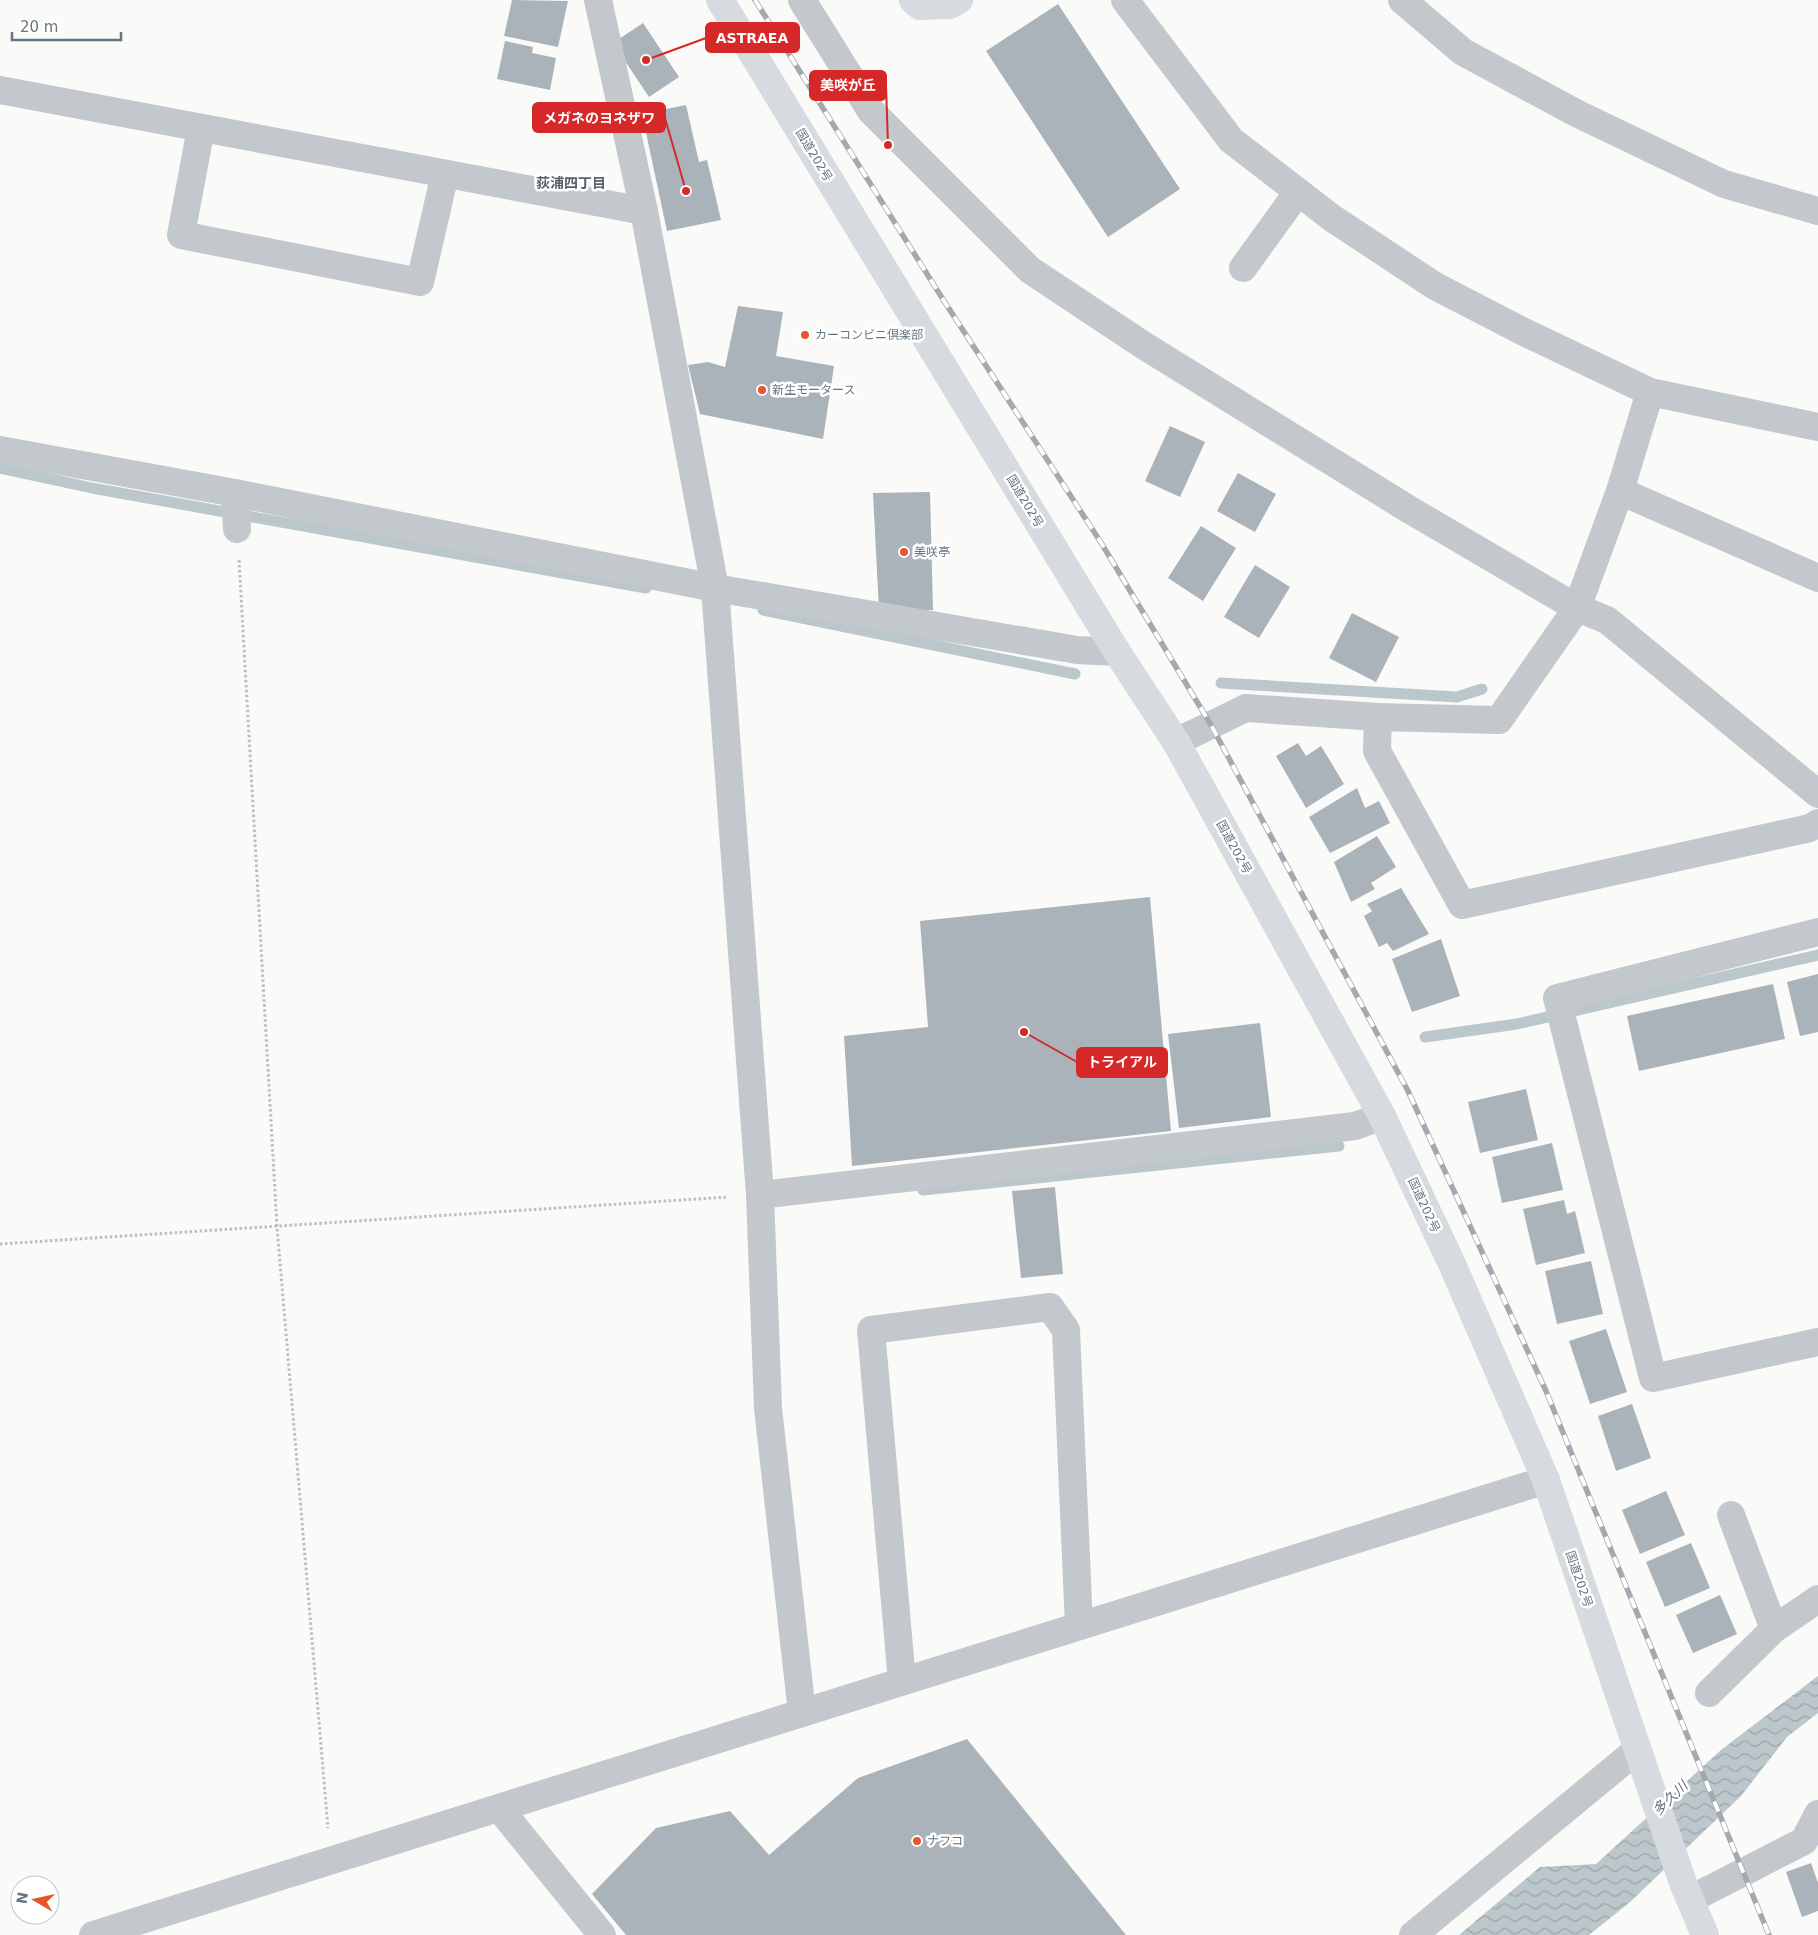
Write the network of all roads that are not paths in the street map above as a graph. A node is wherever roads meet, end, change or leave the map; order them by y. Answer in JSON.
{"nodes":[{"id":1,"x":598,"y":0,"type":"edge"},
{"id":2,"x":720,"y":0,"type":"edge"},
{"id":3,"x":802,"y":0,"type":"edge"},
{"id":4,"x":913,"y":0,"type":"edge"},
{"id":5,"x":959,"y":0,"type":"edge"},
{"id":6,"x":1125,"y":0,"type":"edge"},
{"id":7,"x":1402,"y":0,"type":"edge"},
{"id":8,"x":0,"y":90,"type":"edge"},
{"id":9,"x":202,"y":128,"type":"junction"},
{"id":10,"x":445,"y":174,"type":"junction"},
{"id":11,"x":1298,"y":192,"type":"junction"},
{"id":12,"x":644,"y":211,"type":"junction"},
{"id":13,"x":1818,"y":211,"type":"edge"},
{"id":14,"x":1243,"y":268,"type":"dead end"},
{"id":15,"x":1650,"y":392,"type":"junction"},
{"id":16,"x":1818,"y":427,"type":"edge"},
{"id":17,"x":0,"y":450,"type":"edge"},
{"id":18,"x":1620,"y":491,"type":"junction"},
{"id":19,"x":235,"y":493,"type":"junction"},
{"id":20,"x":237,"y":529,"type":"road end"},
{"id":21,"x":1818,"y":578,"type":"edge"},
{"id":22,"x":716,"y":601,"type":"junction"},
{"id":23,"x":1577,"y":608,"type":"junction"},
{"id":24,"x":1117,"y":652,"type":"junction"},
{"id":25,"x":1378,"y":717,"type":"junction"},
{"id":26,"x":1176,"y":742,"type":"junction"},
{"id":27,"x":1818,"y":794,"type":"edge"},
{"id":28,"x":1818,"y":823,"type":"edge"},
{"id":29,"x":1818,"y":932,"type":"edge"},
{"id":30,"x":1382,"y":1116,"type":"junction"},
{"id":31,"x":760,"y":1195,"type":"junction"},
{"id":32,"x":1818,"y":1342,"type":"edge"},
{"id":33,"x":1546,"y":1480,"type":"junction"},
{"id":34,"x":1731,"y":1515,"type":"dead end"},
{"id":35,"x":1818,"y":1598,"type":"edge"},
{"id":36,"x":1080,"y":1626,"type":"junction"},
{"id":37,"x":1774,"y":1629,"type":"junction"},
{"id":38,"x":902,"y":1682,"type":"junction"},
{"id":39,"x":1709,"y":1693,"type":"dead end"},
{"id":40,"x":802,"y":1712,"type":"junction"},
{"id":41,"x":1637,"y":1750,"type":"junction"},
{"id":42,"x":499,"y":1808,"type":"junction"},
{"id":43,"x":1818,"y":1814,"type":"edge"},
{"id":44,"x":1687,"y":1891,"type":"junction"},
{"id":45,"x":93,"y":1935,"type":"edge"},
{"id":46,"x":602,"y":1935,"type":"edge"},
{"id":47,"x":1413,"y":1935,"type":"edge"},
{"id":48,"x":1706,"y":1935,"type":"edge"}],
"edges":[{"from":1,"to":12,"type":"street"},
{"from":2,"to":24,"type":"main road","name":"国道202号"},
{"from":3,"to":23,"type":"street"},
{"from":4,"to":5,"type":"main road"},
{"from":6,"to":11,"type":"street"},
{"from":7,"to":13,"type":"street"},
{"from":8,"to":9,"type":"street"},
{"from":9,"to":10,"type":"street"},
{"from":9,"to":10,"type":"street"},
{"from":10,"to":12,"type":"street"},
{"from":11,"to":14,"type":"street"},
{"from":11,"to":15,"type":"street"},
{"from":12,"to":22,"type":"street"},
{"from":15,"to":16,"type":"street"},
{"from":15,"to":18,"type":"street"},
{"from":17,"to":19,"type":"street"},
{"from":18,"to":21,"type":"street"},
{"from":18,"to":23,"type":"street"},
{"from":19,"to":20,"type":"street"},
{"from":19,"to":22,"type":"street"},
{"from":22,"to":24,"type":"street"},
{"from":22,"to":31,"type":"street"},
{"from":23,"to":25,"type":"street"},
{"from":23,"to":27,"type":"street"},
{"from":24,"to":26,"type":"main road","name":"国道202号"},
{"from":25,"to":26,"type":"street"},
{"from":25,"to":28,"type":"street"},
{"from":26,"to":30,"type":"main road","name":"国道202号"},
{"from":29,"to":32,"type":"street"},
{"from":30,"to":31,"type":"street"},
{"from":30,"to":33,"type":"main road","name":"国道202号"},
{"from":31,"to":40,"type":"street"},
{"from":33,"to":36,"type":"street"},
{"from":33,"to":41,"type":"main road","name":"国道202号"},
{"from":34,"to":37,"type":"street"},
{"from":35,"to":37,"type":"street"},
{"from":36,"to":38,"type":"street"},
{"from":36,"to":38,"type":"street"},
{"from":37,"to":39,"type":"street"},
{"from":38,"to":40,"type":"street"},
{"from":40,"to":42,"type":"street"},
{"from":41,"to":44,"type":"main road","name":"国道202号"},
{"from":41,"to":47,"type":"street"},
{"from":42,"to":45,"type":"street"},
{"from":42,"to":46,"type":"street"},
{"from":43,"to":44,"type":"street"},
{"from":44,"to":48,"type":"main road"}]}
